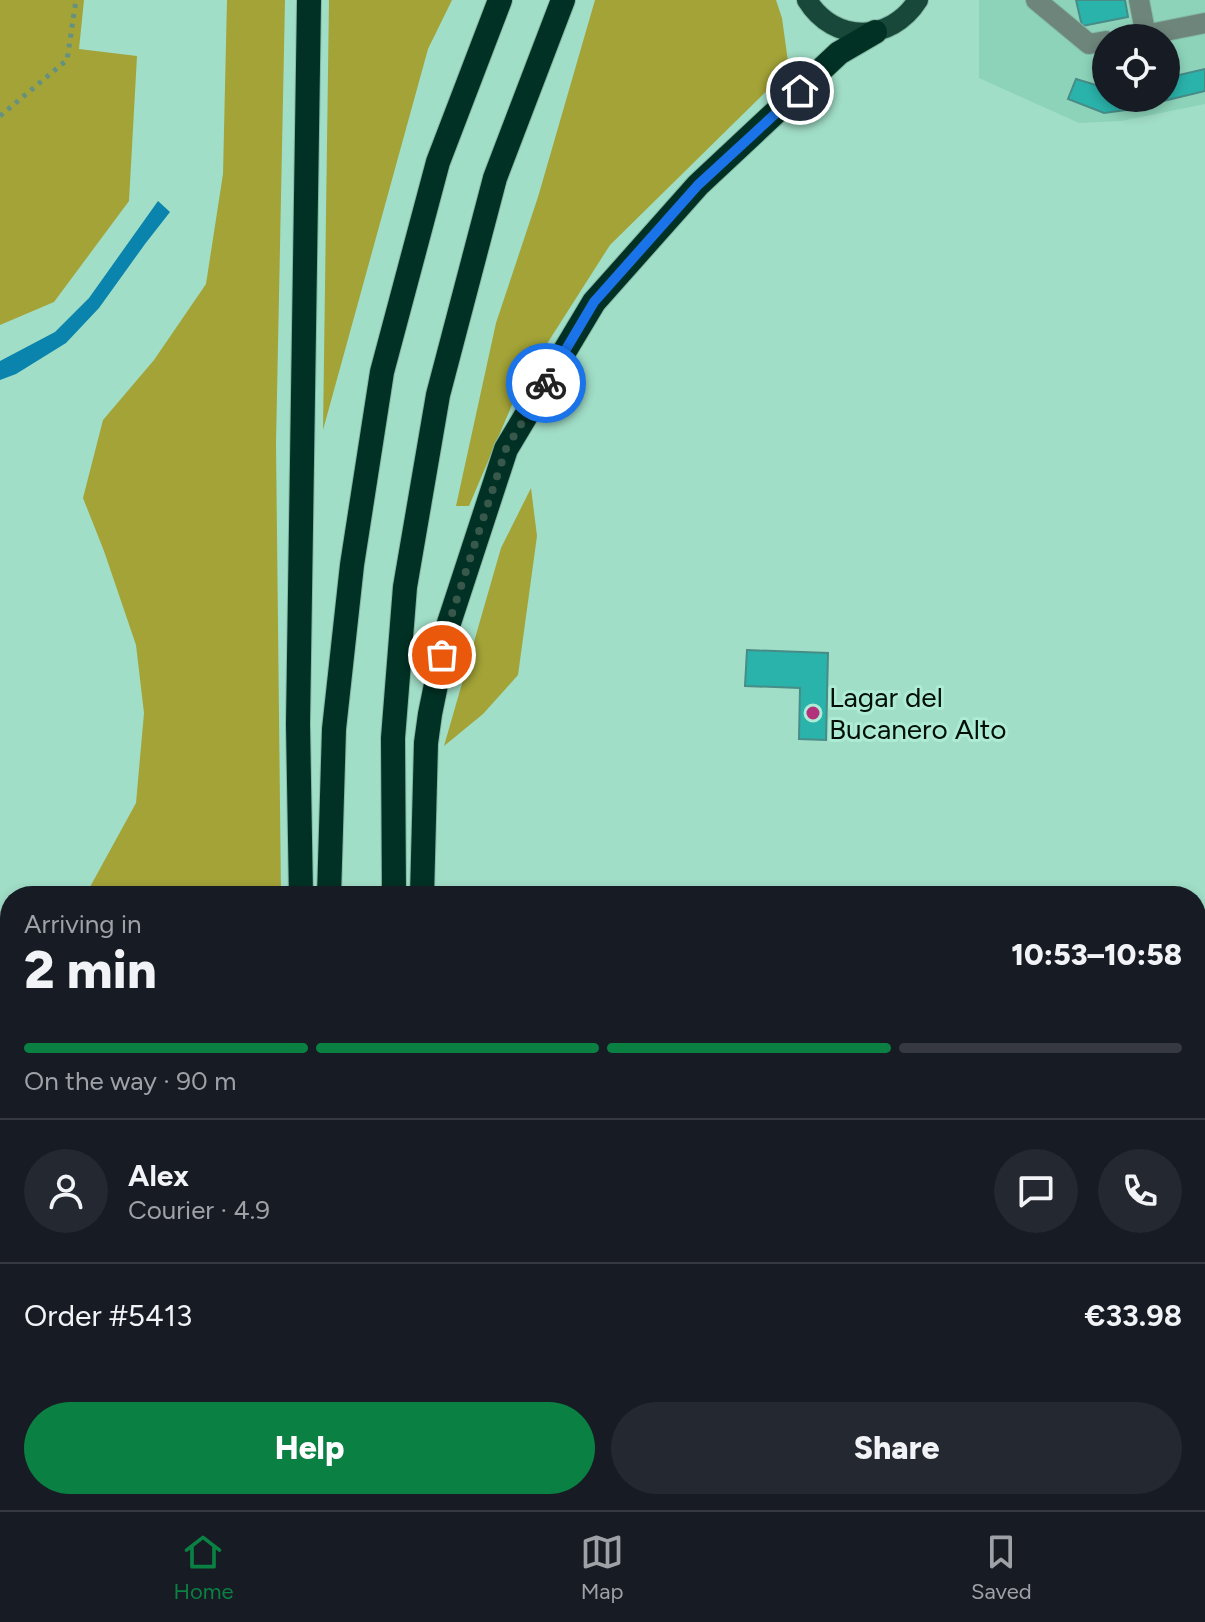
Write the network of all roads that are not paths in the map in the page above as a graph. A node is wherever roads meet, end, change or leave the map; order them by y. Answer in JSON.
{"nodes":[{"id":1,"x":309,"y":0,"type":"edge"},
{"id":2,"x":500,"y":0,"type":"edge"},
{"id":3,"x":563,"y":0,"type":"edge"},
{"id":4,"x":807,"y":0,"type":"edge"},
{"id":5,"x":918,"y":0,"type":"edge"},
{"id":6,"x":1036,"y":0,"type":"edge"},
{"id":7,"x":1139,"y":0,"type":"edge"},
{"id":8,"x":1205,"y":23,"type":"edge"},
{"id":9,"x":1138,"y":24,"type":"edge"},
{"id":10,"x":1180,"y":28,"type":"edge"},
{"id":11,"x":875,"y":32,"type":"junction"},
{"id":12,"x":1092,"y":43,"type":"edge"},
{"id":13,"x":301,"y":886,"type":"edge"},
{"id":14,"x":329,"y":886,"type":"edge"},
{"id":15,"x":394,"y":886,"type":"edge"},
{"id":16,"x":422,"y":886,"type":"edge"}],
"edges":[{"from":1,"to":13,"type":"highway"},
{"from":2,"to":14,"type":"highway"},
{"from":3,"to":15,"type":"highway"},
{"from":4,"to":11,"type":"main road"},
{"from":5,"to":11,"type":"main road"},
{"from":6,"to":12,"type":"lane"},
{"from":7,"to":9,"type":"lane"},
{"from":8,"to":10,"type":"lane"},
{"from":11,"to":16,"type":"highway"}]}
